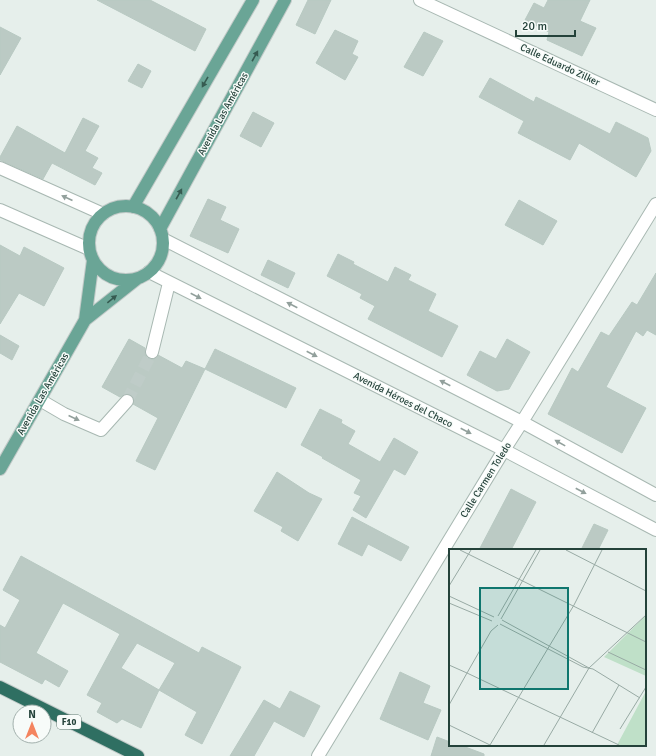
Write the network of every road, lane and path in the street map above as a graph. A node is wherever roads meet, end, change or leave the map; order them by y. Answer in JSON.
{"nodes":[{"id":1,"x":253,"y":0,"type":"edge"},
{"id":2,"x":285,"y":0,"type":"edge"},
{"id":3,"x":420,"y":0,"type":"edge"},
{"id":4,"x":656,"y":110,"type":"edge"},
{"id":5,"x":0,"y":168,"type":"edge"},
{"id":6,"x":656,"y":204,"type":"edge"},
{"id":7,"x":133,"y":206,"type":"junction"},
{"id":8,"x":0,"y":210,"type":"edge"},
{"id":9,"x":103,"y":214,"type":"junction"},
{"id":10,"x":161,"y":234,"type":"junction"},
{"id":11,"x":91,"y":254,"type":"junction"},
{"id":12,"x":149,"y":272,"type":"junction"},
{"id":13,"x":138,"y":278,"type":"junction"},
{"id":14,"x":169,"y":282,"type":"junction"},
{"id":15,"x":85,"y":320,"type":"junction"},
{"id":16,"x":152,"y":352,"type":"tunnel mouth"},
{"id":17,"x":40,"y":400,"type":"junction"},
{"id":18,"x":127,"y":401,"type":"tunnel mouth"},
{"id":19,"x":522,"y":422,"type":"junction"},
{"id":20,"x":504,"y":450,"type":"junction"},
{"id":21,"x":0,"y":469,"type":"edge"},
{"id":22,"x":656,"y":495,"type":"edge"},
{"id":23,"x":656,"y":530,"type":"edge"},
{"id":24,"x":0,"y":687,"type":"edge"},
{"id":25,"x":138,"y":756,"type":"edge"},
{"id":26,"x":318,"y":756,"type":"edge"}],
"edges":[{"from":1,"to":7,"type":"main road","one_way":true},
{"from":10,"to":2,"type":"main road","name":"Avenida Las Américas","one_way":true},
{"from":3,"to":4,"type":"street","name":"Calle Eduardo Zilker"},
{"from":9,"to":5,"type":"street","one_way":true},
{"from":6,"to":19,"type":"street","name":"Calle Carmen Toledo"},
{"from":7,"to":9,"type":"main road"},
{"from":7,"to":10,"type":"main road"},
{"from":8,"to":11,"type":"street"},
{"from":9,"to":11,"type":"main road"},
{"from":10,"to":12,"type":"main road"},
{"from":19,"to":10,"type":"street","one_way":true},
{"from":11,"to":13,"type":"main road"},
{"from":11,"to":15,"type":"main road","name":"Avenida Las Américas"},
{"from":12,"to":13,"type":"main road"},
{"from":12,"to":14,"type":"street","name":"Avenida Héroes del Chaco"},
{"from":15,"to":13,"type":"main road","name":"Avenida Las Américas","one_way":true},
{"from":14,"to":16,"type":"street"},
{"from":14,"to":20,"type":"street","name":"Avenida Héroes del Chaco","one_way":true},
{"from":15,"to":17,"type":"main road","name":"Avenida Las Américas"},
{"from":17,"to":18,"type":"street","one_way":true},
{"from":17,"to":21,"type":"main road","name":"Avenida Las Américas"},
{"from":19,"to":20,"type":"street","name":"Calle Carmen Toledo"},
{"from":22,"to":19,"type":"street","one_way":true},
{"from":20,"to":23,"type":"street","name":"Avenida Héroes del Chaco","one_way":true},
{"from":20,"to":26,"type":"street","name":"Calle Carmen Toledo"},
{"from":24,"to":25,"type":"highway","number":"F10"}]}
